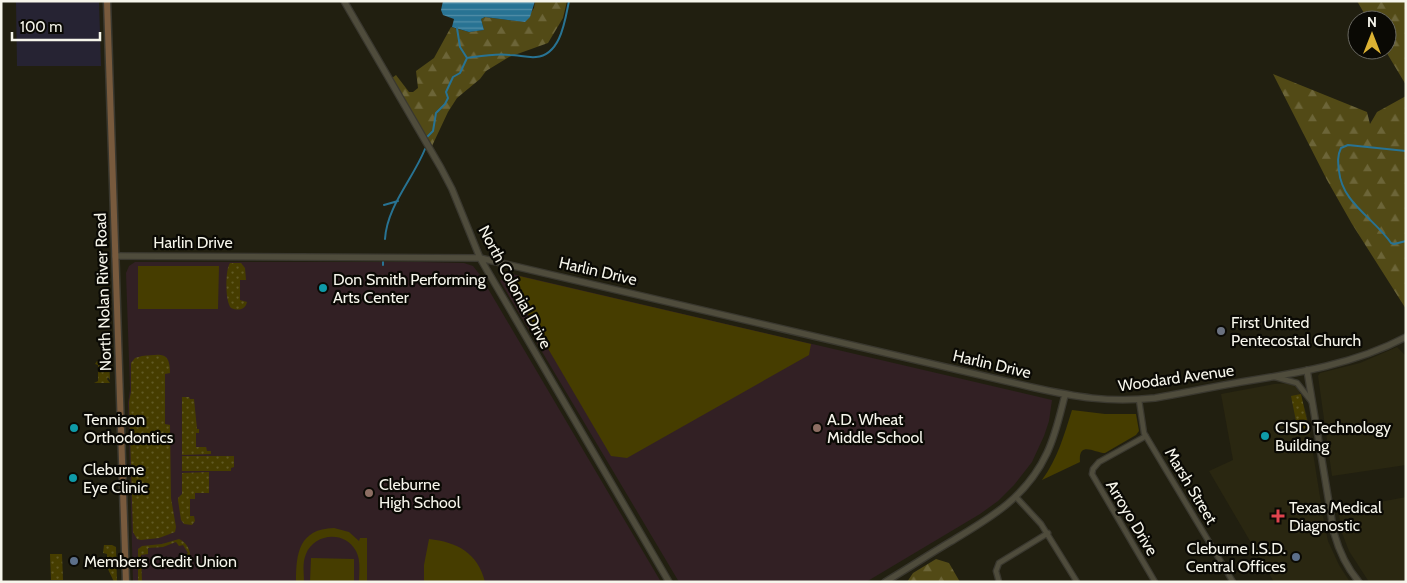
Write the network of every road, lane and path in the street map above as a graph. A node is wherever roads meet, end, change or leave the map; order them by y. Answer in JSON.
{"nodes":[{"id":1,"x":107,"y":1,"type":"edge"},
{"id":2,"x":344,"y":1,"type":"edge"},
{"id":3,"x":115,"y":256,"type":"junction"},
{"id":4,"x":480,"y":258,"type":"junction"},
{"id":5,"x":1406,"y":337,"type":"edge"},
{"id":6,"x":1307,"y":370,"type":"junction"},
{"id":7,"x":1273,"y":377,"type":"junction"},
{"id":8,"x":1065,"y":395,"type":"junction"},
{"id":9,"x":1139,"y":400,"type":"junction"},
{"id":10,"x":1314,"y":404,"type":"junction"},
{"id":11,"x":1146,"y":436,"type":"junction"},
{"id":12,"x":1016,"y":497,"type":"junction"},
{"id":13,"x":1048,"y":533,"type":"junction"},
{"id":14,"x":126,"y":582,"type":"edge"},
{"id":15,"x":669,"y":582,"type":"edge"},
{"id":16,"x":885,"y":582,"type":"edge"},
{"id":17,"x":999,"y":582,"type":"edge"},
{"id":18,"x":1077,"y":582,"type":"edge"},
{"id":19,"x":1155,"y":582,"type":"edge"},
{"id":20,"x":1233,"y":582,"type":"edge"},
{"id":21,"x":1359,"y":582,"type":"edge"}],
"edges":[{"from":1,"to":3,"type":"main road","name":"North Nolan River Road"},
{"from":2,"to":4,"type":"street","name":"North Colonial Drive"},
{"from":3,"to":4,"type":"street","name":"Harlin Drive"},
{"from":3,"to":14,"type":"main road","name":"North Nolan River Road"},
{"from":4,"to":8,"type":"street","name":"Harlin Drive"},
{"from":4,"to":15,"type":"street","name":"North Colonial Drive"},
{"from":5,"to":6,"type":"street","name":"Woodard Avenue"},
{"from":6,"to":7,"type":"street","name":"Woodard Avenue"},
{"from":6,"to":10,"type":"street"},
{"from":7,"to":9,"type":"street","name":"Woodard Avenue"},
{"from":7,"to":10,"type":"street"},
{"from":8,"to":9,"type":"street","name":"Woodard Avenue"},
{"from":8,"to":12,"type":"street"},
{"from":9,"to":11,"type":"street","name":"Marsh Street"},
{"from":10,"to":21,"type":"street"},
{"from":11,"to":19,"type":"street","name":"Arroyo Drive"},
{"from":11,"to":20,"type":"street","name":"Marsh Street"},
{"from":12,"to":13,"type":"street"},
{"from":12,"to":16,"type":"street"},
{"from":13,"to":17,"type":"street"},
{"from":13,"to":18,"type":"street"}]}
